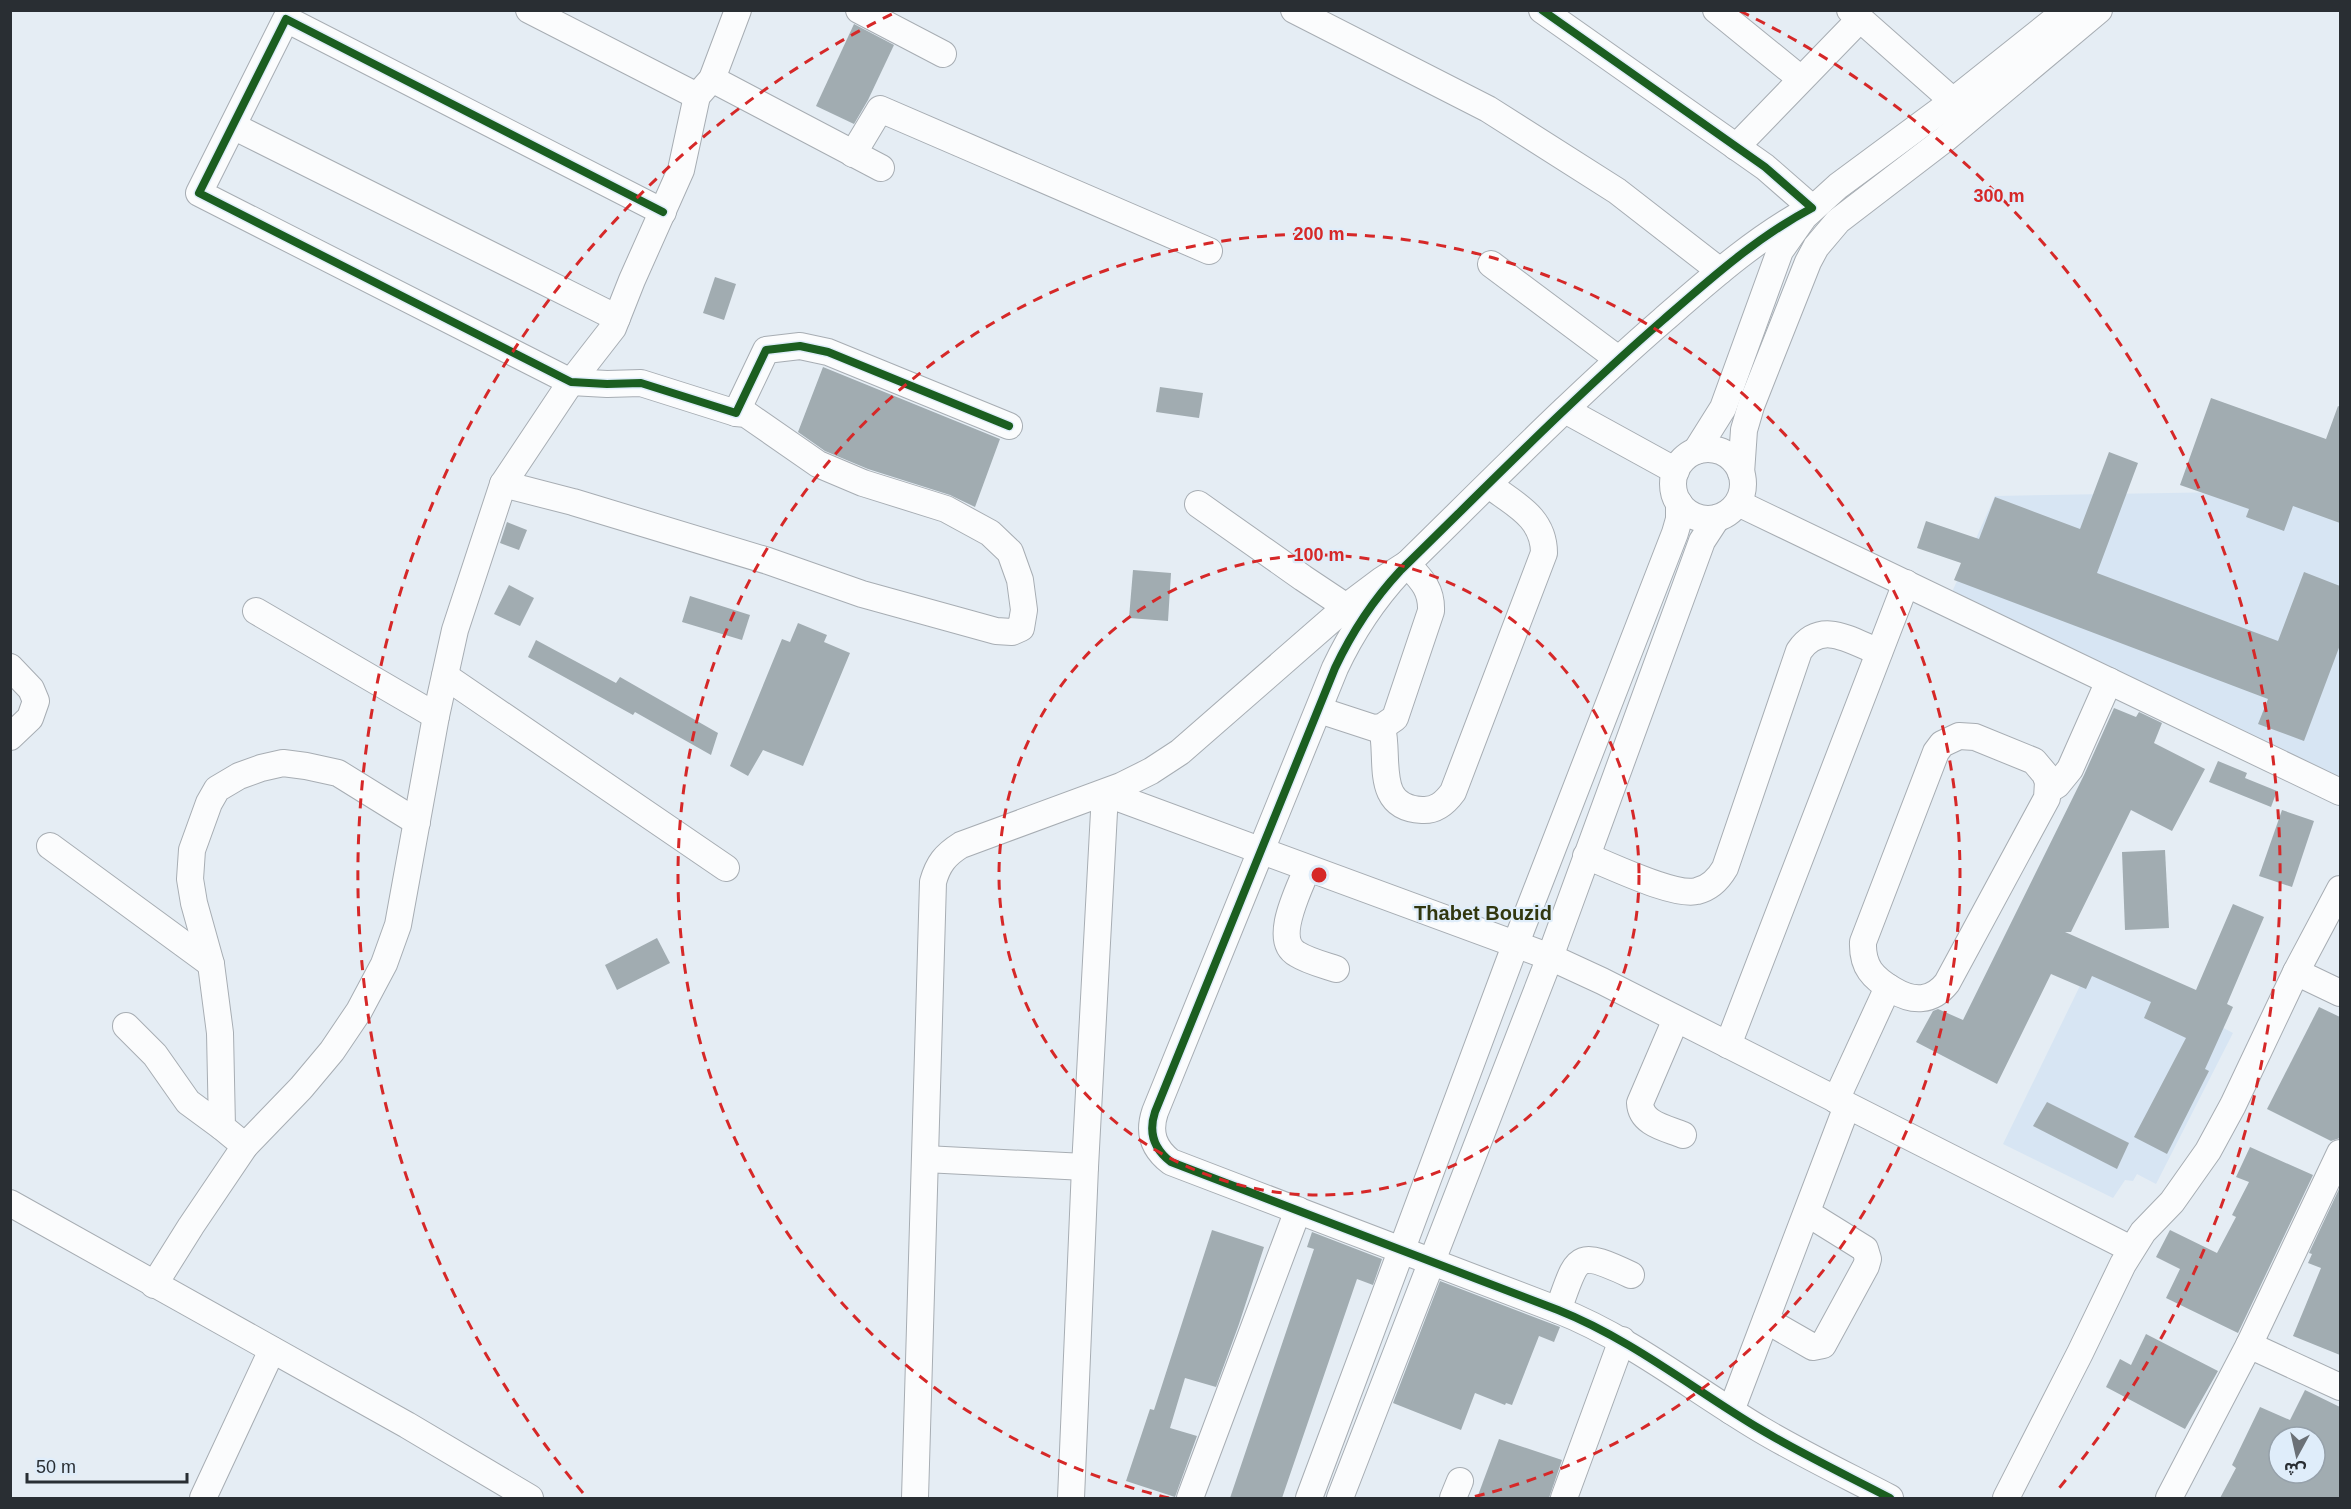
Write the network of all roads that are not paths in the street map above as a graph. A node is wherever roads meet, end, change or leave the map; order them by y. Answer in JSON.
{"nodes":[{"id":1,"x":529,"y":10,"type":"edge"},
{"id":2,"x":738,"y":10,"type":"edge"},
{"id":3,"x":859,"y":10,"type":"edge"},
{"id":4,"x":1294,"y":10,"type":"edge"},
{"id":5,"x":1542,"y":10,"type":"edge"},
{"id":6,"x":1716,"y":10,"type":"edge"},
{"id":7,"x":2067,"y":10,"type":"edge"},
{"id":8,"x":2099,"y":10,"type":"edge"},
{"id":9,"x":1855,"y":15,"type":"edge"},
{"id":10,"x":943,"y":54,"type":"dead end"},
{"id":11,"x":1801,"y":79,"type":"junction"},
{"id":12,"x":704,"y":88,"type":"junction"},
{"id":13,"x":1953,"y":101,"type":"junction"},
{"id":14,"x":233,"y":126,"type":"junction"},
{"id":15,"x":1736,"y":147,"type":"junction"},
{"id":16,"x":853,"y":153,"type":"junction"},
{"id":17,"x":881,"y":168,"type":"dead end"},
{"id":18,"x":1812,"y":208,"type":"junction"},
{"id":19,"x":663,"y":212,"type":"junction"},
{"id":20,"x":1209,"y":251,"type":"dead end"},
{"id":21,"x":1491,"y":264,"type":"dead end"},
{"id":22,"x":1720,"y":271,"type":"junction"},
{"id":23,"x":617,"y":318,"type":"junction"},
{"id":24,"x":1618,"y":359,"type":"junction"},
{"id":25,"x":571,"y":382,"type":"junction"},
{"id":26,"x":1565,"y":410,"type":"junction"},
{"id":27,"x":736,"y":413,"type":"junction"},
{"id":28,"x":1009,"y":426,"type":"dead end"},
{"id":29,"x":1696,"y":451,"type":"junction"},
{"id":30,"x":1676,"y":471,"type":"junction"},
{"id":31,"x":1741,"y":473,"type":"junction"},
{"id":32,"x":503,"y":484,"type":"junction"},
{"id":33,"x":1489,"y":484,"type":"junction"},
{"id":34,"x":1679,"y":503,"type":"junction"},
{"id":35,"x":1738,"y":503,"type":"junction"},
{"id":36,"x":1198,"y":504,"type":"dead end"},
{"id":37,"x":1717,"y":518,"type":"junction"},
{"id":38,"x":1407,"y":564,"type":"junction"},
{"id":39,"x":1906,"y":583,"type":"junction"},
{"id":40,"x":256,"y":611,"type":"dead end"},
{"id":41,"x":1354,"y":612,"type":"junction"},
{"id":42,"x":1879,"y":652,"type":"junction"},
{"id":43,"x":10,"y":667,"type":"edge"},
{"id":44,"x":445,"y":676,"type":"junction"},
{"id":45,"x":2109,"y":681,"type":"junction"},
{"id":46,"x":1319,"y":710,"type":"junction"},
{"id":47,"x":436,"y":716,"type":"junction"},
{"id":48,"x":1382,"y":727,"type":"junction"},
{"id":49,"x":10,"y":737,"type":"edge"},
{"id":50,"x":2049,"y":790,"type":"junction"},
{"id":51,"x":2340,"y":792,"type":"edge"},
{"id":52,"x":1105,"y":793,"type":"junction"},
{"id":53,"x":417,"y":822,"type":"junction"},
{"id":54,"x":50,"y":846,"type":"dead end"},
{"id":55,"x":1261,"y":852,"type":"junction"},
{"id":56,"x":1586,"y":856,"type":"junction"},
{"id":57,"x":726,"y":868,"type":"dead end"},
{"id":58,"x":1306,"y":869,"type":"junction"},
{"id":59,"x":2340,"y":889,"type":"edge"},
{"id":60,"x":1516,"y":943,"type":"junction"},
{"id":61,"x":1550,"y":957,"type":"junction"},
{"id":62,"x":212,"y":964,"type":"junction"},
{"id":63,"x":1336,"y":969,"type":"dead end"},
{"id":64,"x":2296,"y":972,"type":"junction"},
{"id":65,"x":1888,"y":987,"type":"junction"},
{"id":66,"x":2340,"y":993,"type":"edge"},
{"id":67,"x":1676,"y":1019,"type":"junction"},
{"id":68,"x":126,"y":1026,"type":"dead end"},
{"id":69,"x":1728,"y":1046,"type":"junction"},
{"id":70,"x":1842,"y":1103,"type":"junction"},
{"id":71,"x":222,"y":1127,"type":"junction"},
{"id":72,"x":1683,"y":1135,"type":"dead end"},
{"id":73,"x":245,"y":1146,"type":"junction"},
{"id":74,"x":2340,"y":1153,"type":"edge"},
{"id":75,"x":925,"y":1159,"type":"junction"},
{"id":76,"x":1085,"y":1167,"type":"junction"},
{"id":77,"x":10,"y":1203,"type":"edge"},
{"id":78,"x":1298,"y":1210,"type":"junction"},
{"id":79,"x":1807,"y":1213,"type":"junction"},
{"id":80,"x":2131,"y":1249,"type":"junction"},
{"id":81,"x":1401,"y":1250,"type":"junction"},
{"id":82,"x":1432,"y":1262,"type":"junction"},
{"id":83,"x":1631,"y":1275,"type":"dead end"},
{"id":84,"x":154,"y":1285,"type":"junction"},
{"id":85,"x":1558,"y":1310,"type":"junction"},
{"id":86,"x":1766,"y":1320,"type":"junction"},
{"id":87,"x":1622,"y":1340,"type":"junction"},
{"id":88,"x":2249,"y":1345,"type":"junction"},
{"id":89,"x":272,"y":1350,"type":"junction"},
{"id":90,"x":2340,"y":1387,"type":"edge"},
{"id":91,"x":1731,"y":1411,"type":"junction"},
{"id":92,"x":1315,"y":1496,"type":"edge"},
{"id":93,"x":203,"y":1498,"type":"edge"},
{"id":94,"x":530,"y":1498,"type":"edge"},
{"id":95,"x":915,"y":1498,"type":"edge"},
{"id":96,"x":1071,"y":1498,"type":"edge"},
{"id":97,"x":1190,"y":1498,"type":"edge"},
{"id":98,"x":1340,"y":1498,"type":"edge"},
{"id":99,"x":1564,"y":1498,"type":"edge"},
{"id":100,"x":1890,"y":1498,"type":"edge"},
{"id":101,"x":2006,"y":1498,"type":"edge"},
{"id":102,"x":2169,"y":1498,"type":"edge"}],
"edges":[{"from":1,"to":12,"type":"street"},
{"from":2,"to":12,"type":"street"},
{"from":3,"to":10,"type":"street"},
{"from":4,"to":22,"type":"street"},
{"from":5,"to":15,"type":"street"},
{"from":6,"to":11,"type":"street"},
{"from":7,"to":13,"type":"street"},
{"from":8,"to":31,"type":"street"},
{"from":9,"to":11,"type":"street"},
{"from":9,"to":13,"type":"street"},
{"from":11,"to":15,"type":"street"},
{"from":12,"to":16,"type":"street"},
{"from":12,"to":19,"type":"street"},
{"from":13,"to":18,"type":"street"},
{"from":14,"to":19,"type":"street"},
{"from":14,"to":23,"type":"street"},
{"from":14,"to":25,"type":"street"},
{"from":15,"to":18,"type":"street"},
{"from":16,"to":17,"type":"street"},
{"from":16,"to":20,"type":"street"},
{"from":18,"to":22,"type":"street"},
{"from":18,"to":29,"type":"street"},
{"from":19,"to":23,"type":"street"},
{"from":21,"to":24,"type":"street"},
{"from":22,"to":24,"type":"street"},
{"from":23,"to":25,"type":"street"},
{"from":24,"to":26,"type":"street"},
{"from":25,"to":27,"type":"street"},
{"from":25,"to":32,"type":"street"},
{"from":26,"to":30,"type":"street"},
{"from":26,"to":33,"type":"street"},
{"from":27,"to":28,"type":"street"},
{"from":27,"to":32,"type":"street"},
{"from":29,"to":30,"type":"street"},
{"from":29,"to":31,"type":"street"},
{"from":30,"to":34,"type":"street"},
{"from":31,"to":35,"type":"street"},
{"from":32,"to":44,"type":"street"},
{"from":33,"to":38,"type":"street"},
{"from":33,"to":48,"type":"street"},
{"from":34,"to":37,"type":"street"},
{"from":34,"to":60,"type":"street"},
{"from":35,"to":37,"type":"street"},
{"from":35,"to":39,"type":"street"},
{"from":36,"to":41,"type":"street"},
{"from":37,"to":56,"type":"street"},
{"from":38,"to":41,"type":"street"},
{"from":38,"to":48,"type":"street"},
{"from":39,"to":42,"type":"street"},
{"from":39,"to":45,"type":"street"},
{"from":40,"to":47,"type":"street"},
{"from":41,"to":46,"type":"street"},
{"from":41,"to":52,"type":"street"},
{"from":42,"to":56,"type":"street"},
{"from":42,"to":69,"type":"street"},
{"from":43,"to":49,"type":"street"},
{"from":44,"to":47,"type":"street"},
{"from":44,"to":57,"type":"street"},
{"from":45,"to":50,"type":"street"},
{"from":45,"to":51,"type":"street"},
{"from":46,"to":48,"type":"street"},
{"from":46,"to":55,"type":"street"},
{"from":47,"to":53,"type":"street"},
{"from":50,"to":65,"type":"street"},
{"from":50,"to":65,"type":"street"},
{"from":52,"to":55,"type":"street"},
{"from":52,"to":75,"type":"street"},
{"from":52,"to":76,"type":"street"},
{"from":53,"to":62,"type":"street"},
{"from":53,"to":73,"type":"street"},
{"from":54,"to":62,"type":"street"},
{"from":55,"to":58,"type":"street"},
{"from":55,"to":78,"type":"street"},
{"from":56,"to":61,"type":"street"},
{"from":58,"to":60,"type":"street"},
{"from":58,"to":63,"type":"street"},
{"from":59,"to":64,"type":"street"},
{"from":60,"to":61,"type":"street"},
{"from":60,"to":81,"type":"street"},
{"from":61,"to":67,"type":"street"},
{"from":61,"to":82,"type":"street"},
{"from":62,"to":71,"type":"street"},
{"from":64,"to":66,"type":"street"},
{"from":64,"to":80,"type":"street"},
{"from":65,"to":70,"type":"street"},
{"from":67,"to":69,"type":"street"},
{"from":67,"to":72,"type":"street"},
{"from":68,"to":71,"type":"street"},
{"from":69,"to":70,"type":"street"},
{"from":70,"to":79,"type":"street"},
{"from":70,"to":80,"type":"street"},
{"from":71,"to":73,"type":"street"},
{"from":73,"to":84,"type":"street"},
{"from":74,"to":88,"type":"street"},
{"from":75,"to":76,"type":"street"},
{"from":75,"to":95,"type":"street"},
{"from":76,"to":96,"type":"street"},
{"from":77,"to":84,"type":"street"},
{"from":78,"to":81,"type":"street"},
{"from":78,"to":97,"type":"street"},
{"from":79,"to":86,"type":"street"},
{"from":79,"to":86,"type":"street"},
{"from":80,"to":101,"type":"street"},
{"from":81,"to":82,"type":"street"},
{"from":81,"to":92,"type":"street"},
{"from":82,"to":85,"type":"street"},
{"from":82,"to":98,"type":"street"},
{"from":83,"to":85,"type":"street"},
{"from":84,"to":89,"type":"street"},
{"from":85,"to":87,"type":"street"},
{"from":86,"to":91,"type":"street"},
{"from":87,"to":91,"type":"street"},
{"from":87,"to":99,"type":"street"},
{"from":88,"to":90,"type":"street"},
{"from":88,"to":102,"type":"street"},
{"from":89,"to":93,"type":"street"},
{"from":89,"to":94,"type":"street"},
{"from":91,"to":100,"type":"street"}]}
